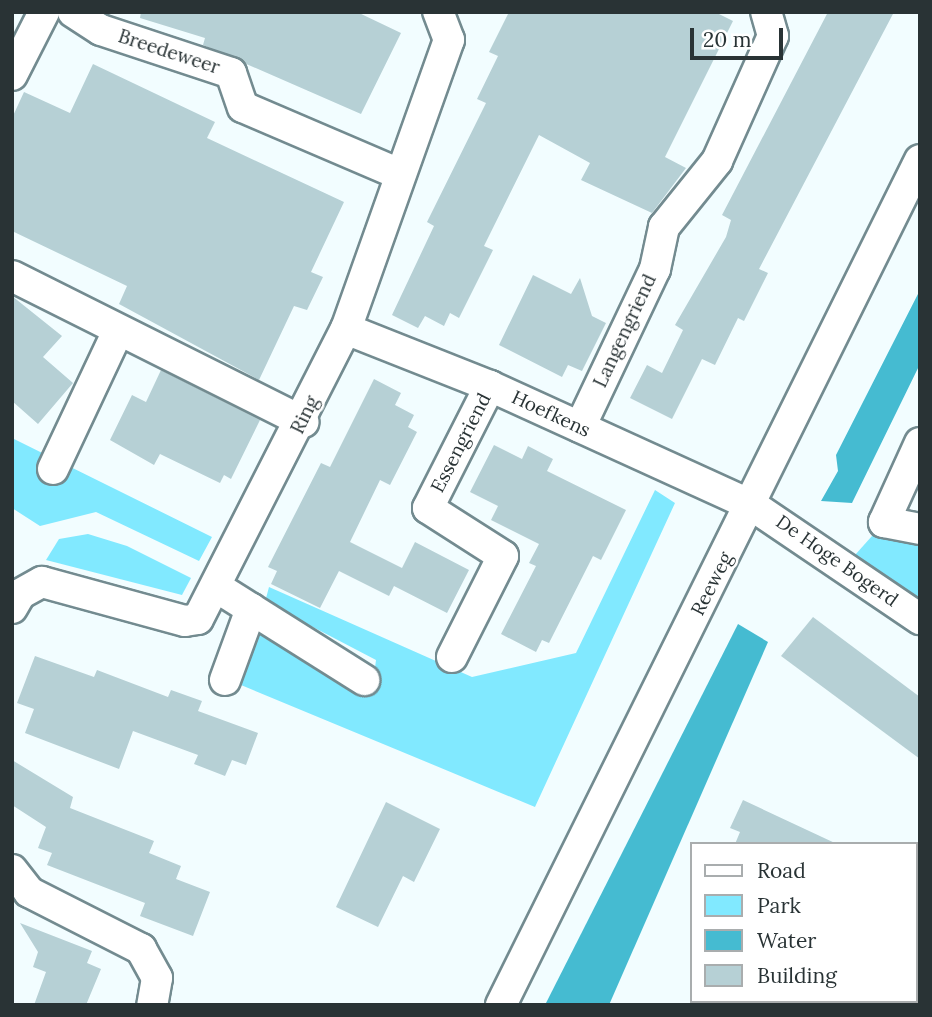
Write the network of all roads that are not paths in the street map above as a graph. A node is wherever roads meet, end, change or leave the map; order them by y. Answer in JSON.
{"nodes":[{"id":1,"x":44,"y":12,"type":"edge"},
{"id":2,"x":73,"y":12,"type":"edge"},
{"id":3,"x":766,"y":12,"type":"edge"},
{"id":4,"x":445,"y":16,"type":"edge"},
{"id":5,"x":12,"y":75,"type":"edge"},
{"id":6,"x":920,"y":160,"type":"edge"},
{"id":7,"x":399,"y":174,"type":"junction"},
{"id":8,"x":12,"y":276,"type":"edge"},
{"id":9,"x":346,"y":329,"type":"junction"},
{"id":10,"x":118,"y":331,"type":"junction"},
{"id":11,"x":490,"y":386,"type":"junction"},
{"id":12,"x":303,"y":422,"type":"junction"},
{"id":13,"x":580,"y":427,"type":"junction"},
{"id":14,"x":920,"y":443,"type":"edge"},
{"id":15,"x":53,"y":469,"type":"dead end"},
{"id":16,"x":753,"y":506,"type":"junction"},
{"id":17,"x":920,"y":529,"type":"edge"},
{"id":18,"x":218,"y":589,"type":"junction"},
{"id":19,"x":12,"y":608,"type":"edge"},
{"id":20,"x":251,"y":609,"type":"junction"},
{"id":21,"x":920,"y":619,"type":"edge"},
{"id":22,"x":452,"y":657,"type":"dead end"},
{"id":23,"x":225,"y":680,"type":"dead end"},
{"id":24,"x":364,"y":680,"type":"dead end"},
{"id":25,"x":12,"y":870,"type":"edge"},
{"id":26,"x":152,"y":1005,"type":"edge"},
{"id":27,"x":501,"y":1005,"type":"edge"}],
"edges":[{"from":1,"to":5,"type":"street"},
{"from":2,"to":7,"type":"street","name":"Breedeweer"},
{"from":3,"to":13,"type":"street","name":"Langengriend"},
{"from":4,"to":7,"type":"street","name":"Ring"},
{"from":6,"to":16,"type":"street","name":"Reeweg"},
{"from":7,"to":9,"type":"street","name":"Ring"},
{"from":8,"to":10,"type":"street"},
{"from":9,"to":11,"type":"street","name":"Hoefkens"},
{"from":9,"to":12,"type":"street","name":"Ring"},
{"from":10,"to":12,"type":"street"},
{"from":10,"to":15,"type":"street"},
{"from":11,"to":13,"type":"street","name":"Hoefkens"},
{"from":11,"to":22,"type":"street","name":"Essengriend"},
{"from":12,"to":18,"type":"street","name":"Ring"},
{"from":13,"to":16,"type":"street","name":"Hoefkens"},
{"from":14,"to":17,"type":"street"},
{"from":16,"to":21,"type":"street","name":"De Hoge Bogerd"},
{"from":16,"to":27,"type":"street","name":"Reeweg"},
{"from":18,"to":19,"type":"street","name":"Ring"},
{"from":18,"to":20,"type":"street"},
{"from":20,"to":23,"type":"street"},
{"from":20,"to":24,"type":"street"},
{"from":25,"to":26,"type":"street"}]}
